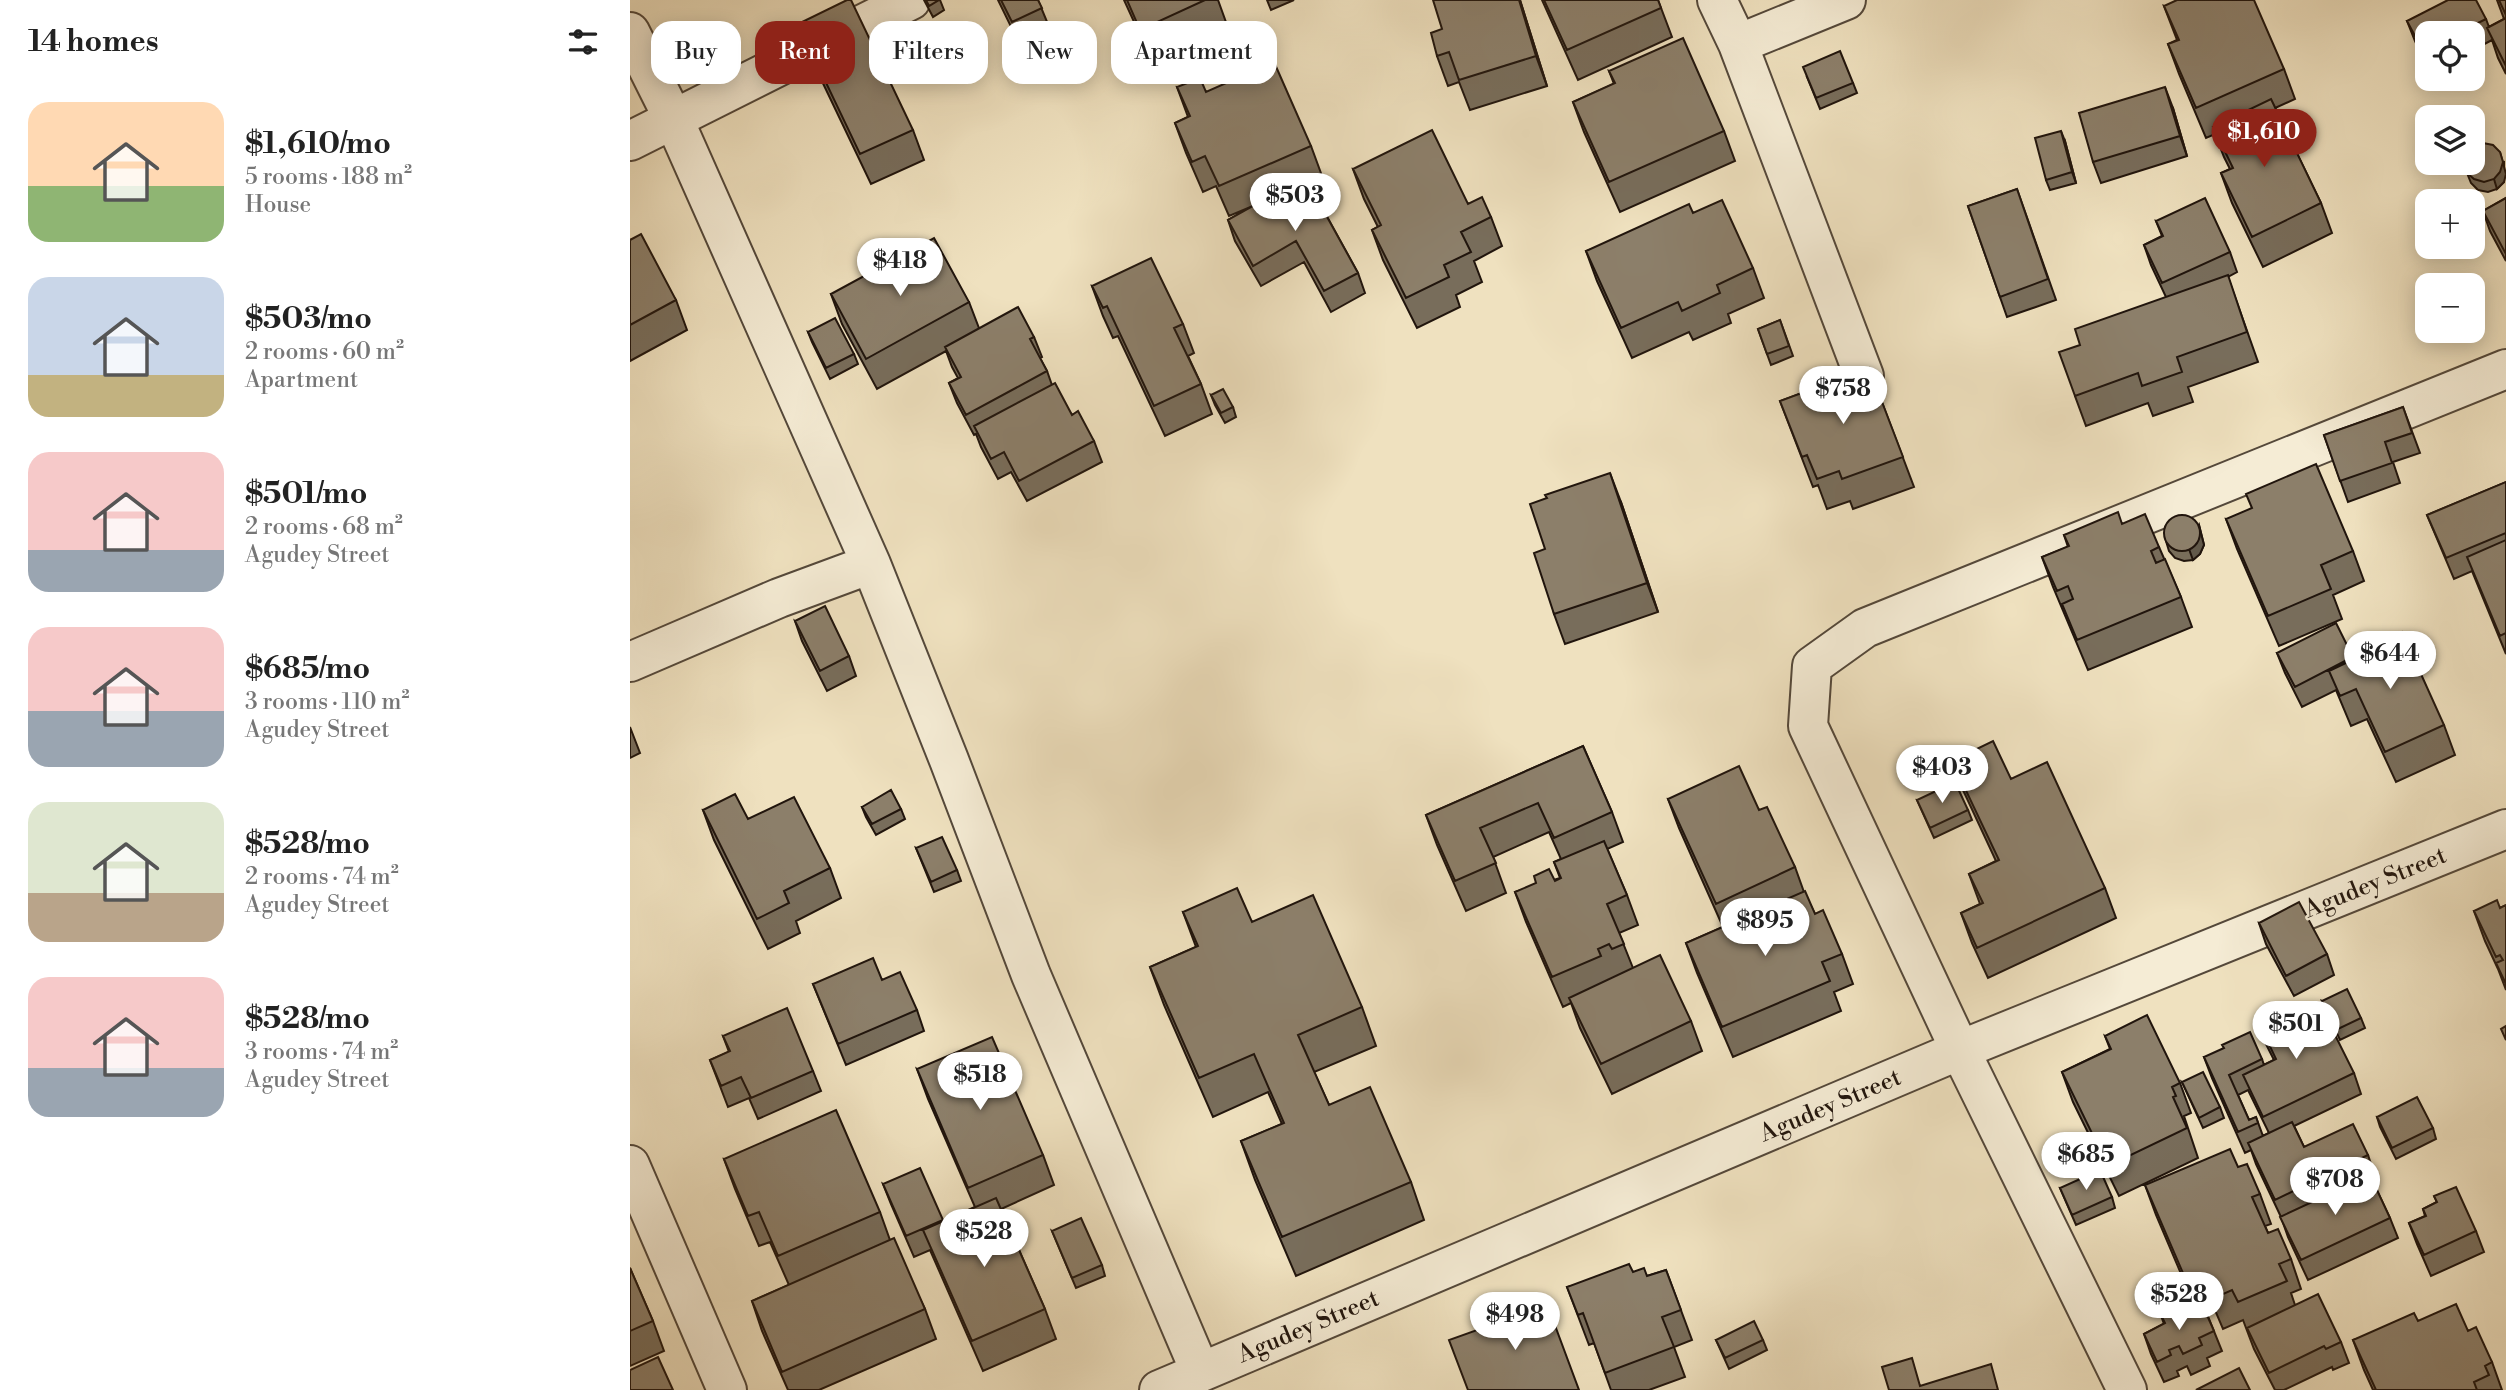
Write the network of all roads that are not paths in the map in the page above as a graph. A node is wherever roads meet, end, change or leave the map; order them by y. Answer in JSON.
{"nodes":[{"id":1,"x":911,"y":0,"type":"edge"},
{"id":2,"x":1717,"y":0,"type":"edge"},
{"id":3,"x":1846,"y":0,"type":"edge"},
{"id":4,"x":630,"y":32,"type":"edge"},
{"id":5,"x":1738,"y":44,"type":"junction"},
{"id":6,"x":674,"y":120,"type":"junction"},
{"id":7,"x":630,"y":141,"type":"edge"},
{"id":8,"x":2506,"y":369,"type":"edge"},
{"id":9,"x":1864,"y":376,"type":"edge"},
{"id":10,"x":871,"y":564,"type":"junction"},
{"id":11,"x":630,"y":662,"type":"edge"},
{"id":12,"x":2506,"y":829,"type":"edge"},
{"id":13,"x":1960,"y":1050,"type":"junction"},
{"id":14,"x":630,"y":1165,"type":"edge"},
{"id":15,"x":1200,"y":1371,"type":"junction"},
{"id":16,"x":727,"y":1390,"type":"edge"},
{"id":17,"x":1158,"y":1390,"type":"edge"},
{"id":18,"x":2127,"y":1390,"type":"edge"}],
"edges":[{"from":1,"to":6,"type":"street"},
{"from":2,"to":5,"type":"street"},
{"from":3,"to":5,"type":"street"},
{"from":4,"to":6,"type":"street"},
{"from":5,"to":9,"type":"street"},
{"from":6,"to":7,"type":"street"},
{"from":6,"to":10,"type":"street"},
{"from":8,"to":13,"type":"street"},
{"from":10,"to":11,"type":"street"},
{"from":10,"to":15,"type":"street"},
{"from":12,"to":13,"type":"street","name":"Agudey Street"},
{"from":13,"to":15,"type":"street","name":"Agudey Street"},
{"from":13,"to":18,"type":"street"},
{"from":14,"to":16,"type":"street"},
{"from":15,"to":17,"type":"street","name":"Agudey Street"}]}
